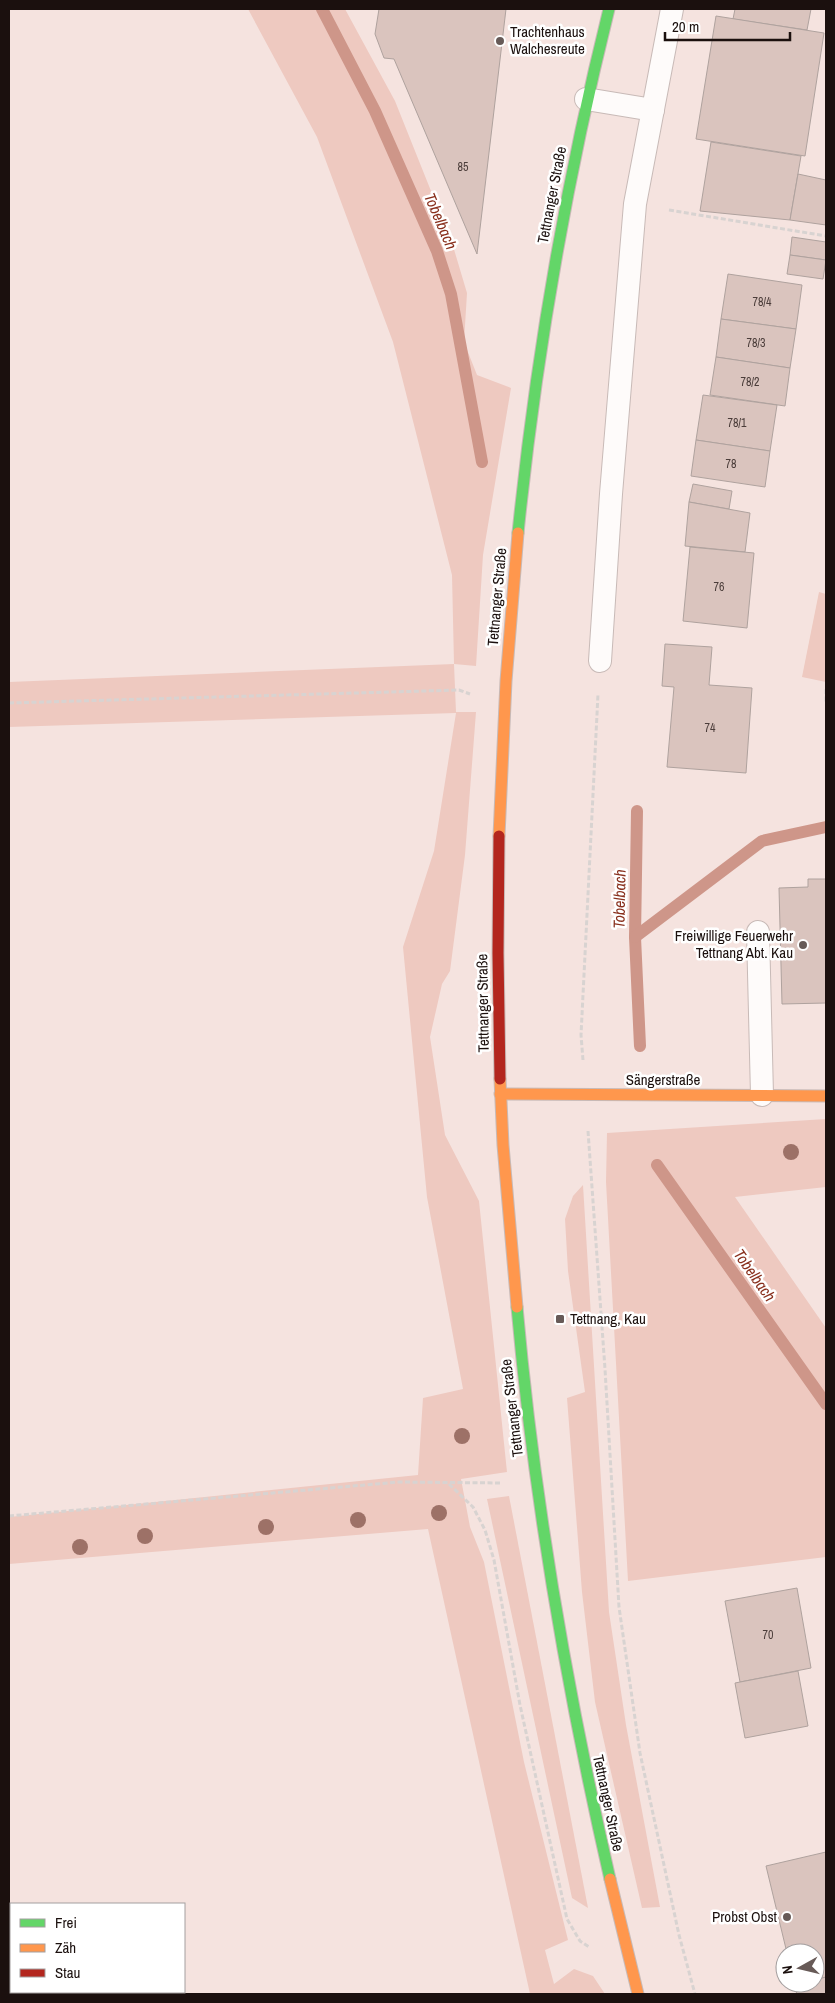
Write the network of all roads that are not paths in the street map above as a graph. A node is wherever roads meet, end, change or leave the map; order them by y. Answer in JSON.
{"nodes":[{"id":1,"x":609,"y":9,"type":"edge"},
{"id":2,"x":672,"y":9,"type":"edge"},
{"id":3,"x":586,"y":98,"type":"junction"},
{"id":4,"x":653,"y":110,"type":"junction"},
{"id":5,"x":600,"y":661,"type":"road end"},
{"id":6,"x":758,"y":932,"type":"dead end"},
{"id":7,"x":500,"y":1094,"type":"junction"},
{"id":8,"x":762,"y":1095,"type":"junction"},
{"id":9,"x":826,"y":1096,"type":"edge"},
{"id":10,"x":638,"y":1994,"type":"edge"}],
"edges":[{"from":1,"to":3,"type":"main road","name":"Tettnanger Straße"},
{"from":2,"to":4,"type":"lane"},
{"from":3,"to":4,"type":"lane"},
{"from":3,"to":7,"type":"main road","name":"Tettnanger Straße"},
{"from":4,"to":5,"type":"lane"},
{"from":6,"to":8,"type":"lane"},
{"from":7,"to":8,"type":"main road","name":"Sängerstraße"},
{"from":7,"to":10,"type":"main road","name":"Tettnanger Straße"},
{"from":8,"to":9,"type":"main road","name":"Sängerstraße"}]}
